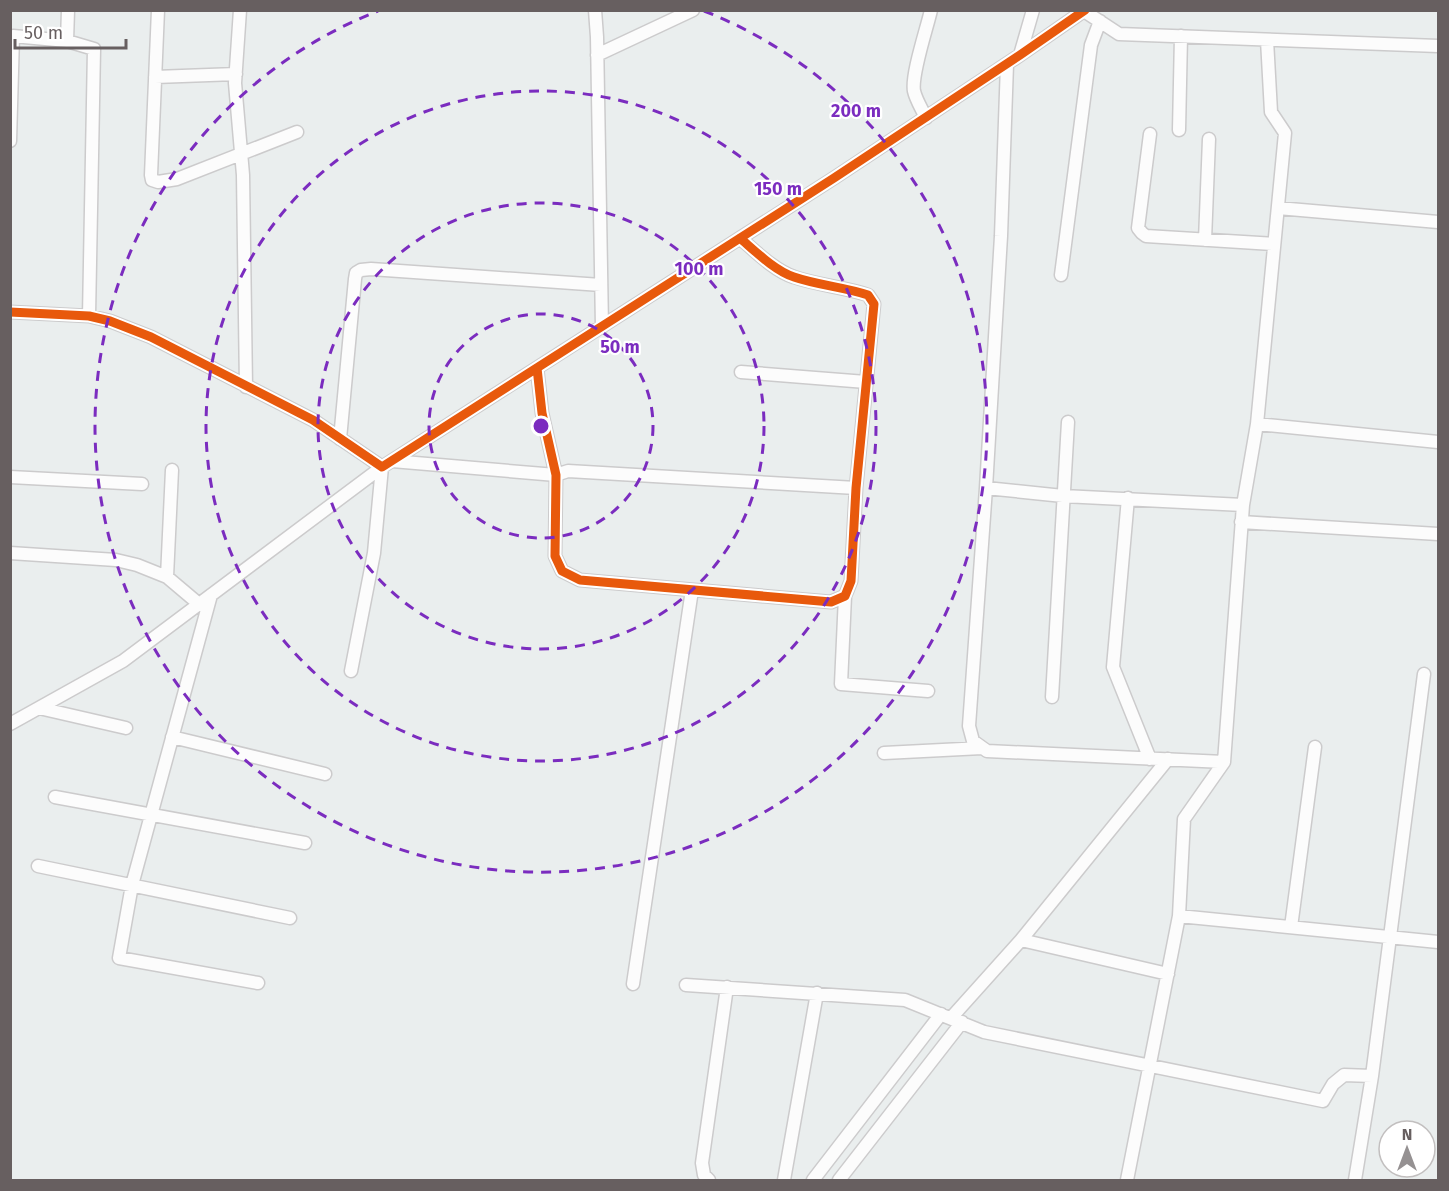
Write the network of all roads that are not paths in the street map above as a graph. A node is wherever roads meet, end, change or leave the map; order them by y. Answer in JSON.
{"nodes":[{"id":1,"x":68,"y":10,"type":"edge"},
{"id":2,"x":158,"y":10,"type":"edge"},
{"id":3,"x":240,"y":10,"type":"edge"},
{"id":4,"x":595,"y":10,"type":"edge"},
{"id":5,"x":693,"y":10,"type":"edge"},
{"id":6,"x":932,"y":10,"type":"edge"},
{"id":7,"x":1033,"y":10,"type":"edge"},
{"id":8,"x":1085,"y":11,"type":"edge"},
{"id":9,"x":1100,"y":21,"type":"junction"},
{"id":10,"x":12,"y":36,"type":"edge"},
{"id":11,"x":1181,"y":36,"type":"junction"},
{"id":12,"x":1267,"y":40,"type":"junction"},
{"id":13,"x":67,"y":41,"type":"junction"},
{"id":14,"x":1438,"y":46,"type":"edge"},
{"id":15,"x":597,"y":55,"type":"junction"},
{"id":16,"x":1020,"y":55,"type":"junction"},
{"id":17,"x":1007,"y":64,"type":"junction"},
{"id":18,"x":236,"y":74,"type":"junction"},
{"id":19,"x":155,"y":77,"type":"junction"},
{"id":20,"x":926,"y":118,"type":"junction"},
{"id":21,"x":1179,"y":130,"type":"dead end"},
{"id":22,"x":297,"y":132,"type":"dead end"},
{"id":23,"x":1150,"y":134,"type":"dead end"},
{"id":24,"x":1209,"y":139,"type":"dead end"},
{"id":25,"x":10,"y":141,"type":"edge"},
{"id":26,"x":241,"y":154,"type":"junction"},
{"id":27,"x":1278,"y":208,"type":"junction"},
{"id":28,"x":1438,"y":222,"type":"edge"},
{"id":29,"x":740,"y":238,"type":"junction"},
{"id":30,"x":1205,"y":240,"type":"junction"},
{"id":31,"x":1274,"y":244,"type":"junction"},
{"id":32,"x":1061,"y":275,"type":"dead end"},
{"id":33,"x":601,"y":285,"type":"junction"},
{"id":34,"x":10,"y":312,"type":"edge"},
{"id":35,"x":89,"y":316,"type":"junction"},
{"id":36,"x":602,"y":327,"type":"junction"},
{"id":37,"x":537,"y":368,"type":"junction"},
{"id":38,"x":741,"y":372,"type":"dead end"},
{"id":39,"x":866,"y":382,"type":"junction"},
{"id":40,"x":246,"y":387,"type":"junction"},
{"id":41,"x":1068,"y":422,"type":"dead end"},
{"id":42,"x":1257,"y":424,"type":"junction"},
{"id":43,"x":340,"y":439,"type":"junction"},
{"id":44,"x":1438,"y":442,"type":"edge"},
{"id":45,"x":387,"y":464,"type":"junction"},
{"id":46,"x":172,"y":470,"type":"dead end"},
{"id":47,"x":556,"y":475,"type":"junction"},
{"id":48,"x":10,"y":477,"type":"edge"},
{"id":49,"x":142,"y":484,"type":"dead end"},
{"id":50,"x":856,"y":488,"type":"junction"},
{"id":51,"x":986,"y":488,"type":"junction"},
{"id":52,"x":1063,"y":496,"type":"junction"},
{"id":53,"x":1128,"y":498,"type":"junction"},
{"id":54,"x":1243,"y":505,"type":"junction"},
{"id":55,"x":1241,"y":522,"type":"junction"},
{"id":56,"x":1438,"y":534,"type":"edge"},
{"id":57,"x":10,"y":553,"type":"edge"},
{"id":58,"x":167,"y":577,"type":"junction"},
{"id":59,"x":692,"y":590,"type":"junction"},
{"id":60,"x":211,"y":595,"type":"junction"},
{"id":61,"x":845,"y":596,"type":"junction"},
{"id":62,"x":199,"y":604,"type":"junction"},
{"id":63,"x":351,"y":671,"type":"dead end"},
{"id":64,"x":1424,"y":674,"type":"dead end"},
{"id":65,"x":928,"y":691,"type":"dead end"},
{"id":66,"x":1052,"y":697,"type":"dead end"},
{"id":67,"x":39,"y":708,"type":"junction"},
{"id":68,"x":10,"y":724,"type":"edge"},
{"id":69,"x":126,"y":728,"type":"dead end"},
{"id":70,"x":172,"y":737,"type":"junction"},
{"id":71,"x":1315,"y":747,"type":"dead end"},
{"id":72,"x":982,"y":748,"type":"junction"},
{"id":73,"x":884,"y":753,"type":"dead end"},
{"id":74,"x":1150,"y":759,"type":"junction"},
{"id":75,"x":1168,"y":759,"type":"junction"},
{"id":76,"x":1224,"y":762,"type":"junction"},
{"id":77,"x":325,"y":774,"type":"dead end"},
{"id":78,"x":55,"y":797,"type":"dead end"},
{"id":79,"x":151,"y":814,"type":"junction"},
{"id":80,"x":305,"y":843,"type":"dead end"},
{"id":81,"x":38,"y":866,"type":"dead end"},
{"id":82,"x":132,"y":885,"type":"junction"},
{"id":83,"x":1179,"y":916,"type":"junction"},
{"id":84,"x":290,"y":918,"type":"dead end"},
{"id":85,"x":1291,"y":927,"type":"junction"},
{"id":86,"x":1390,"y":937,"type":"junction"},
{"id":87,"x":1021,"y":940,"type":"junction"},
{"id":88,"x":1438,"y":942,"type":"edge"},
{"id":89,"x":1168,"y":974,"type":"junction"},
{"id":90,"x":258,"y":983,"type":"dead end"},
{"id":91,"x":633,"y":984,"type":"dead end"},
{"id":92,"x":686,"y":985,"type":"dead end"},
{"id":93,"x":727,"y":987,"type":"junction"},
{"id":94,"x":817,"y":993,"type":"junction"},
{"id":95,"x":951,"y":1018,"type":"junction"},
{"id":96,"x":1149,"y":1066,"type":"junction"},
{"id":97,"x":1372,"y":1076,"type":"junction"},
{"id":98,"x":709,"y":1180,"type":"edge"},
{"id":99,"x":784,"y":1180,"type":"edge"},
{"id":100,"x":813,"y":1180,"type":"edge"},
{"id":101,"x":839,"y":1180,"type":"edge"},
{"id":102,"x":1127,"y":1180,"type":"edge"},
{"id":103,"x":1354,"y":1180,"type":"edge"}],
"edges":[{"from":1,"to":13,"type":"street"},
{"from":2,"to":19,"type":"street"},
{"from":3,"to":18,"type":"street"},
{"from":4,"to":15,"type":"street"},
{"from":5,"to":15,"type":"street"},
{"from":6,"to":20,"type":"street"},
{"from":7,"to":16,"type":"street"},
{"from":8,"to":9,"type":"street"},
{"from":8,"to":16,"type":"street"},
{"from":9,"to":11,"type":"street"},
{"from":9,"to":32,"type":"street"},
{"from":10,"to":13,"type":"street"},
{"from":10,"to":25,"type":"street"},
{"from":11,"to":12,"type":"street"},
{"from":11,"to":21,"type":"street"},
{"from":12,"to":14,"type":"street"},
{"from":12,"to":27,"type":"street"},
{"from":13,"to":35,"type":"street"},
{"from":15,"to":33,"type":"street"},
{"from":16,"to":17,"type":"street"},
{"from":17,"to":20,"type":"street"},
{"from":17,"to":51,"type":"street"},
{"from":18,"to":19,"type":"street"},
{"from":18,"to":26,"type":"street"},
{"from":19,"to":26,"type":"street"},
{"from":20,"to":29,"type":"street"},
{"from":22,"to":26,"type":"street"},
{"from":23,"to":30,"type":"street"},
{"from":24,"to":30,"type":"street"},
{"from":26,"to":40,"type":"street"},
{"from":27,"to":28,"type":"street"},
{"from":27,"to":31,"type":"street"},
{"from":29,"to":36,"type":"street"},
{"from":29,"to":39,"type":"street"},
{"from":30,"to":31,"type":"street"},
{"from":31,"to":42,"type":"street"},
{"from":33,"to":36,"type":"street"},
{"from":33,"to":43,"type":"street"},
{"from":34,"to":35,"type":"street"},
{"from":35,"to":40,"type":"street"},
{"from":36,"to":37,"type":"street"},
{"from":37,"to":45,"type":"street"},
{"from":37,"to":47,"type":"street"},
{"from":38,"to":39,"type":"street"},
{"from":39,"to":50,"type":"street"},
{"from":40,"to":43,"type":"street"},
{"from":41,"to":52,"type":"street"},
{"from":42,"to":44,"type":"street"},
{"from":42,"to":54,"type":"street"},
{"from":43,"to":45,"type":"street"},
{"from":45,"to":47,"type":"street"},
{"from":45,"to":60,"type":"street"},
{"from":45,"to":63,"type":"street"},
{"from":46,"to":58,"type":"street"},
{"from":47,"to":50,"type":"street"},
{"from":47,"to":59,"type":"street"},
{"from":48,"to":49,"type":"street"},
{"from":50,"to":61,"type":"street"},
{"from":51,"to":52,"type":"street"},
{"from":51,"to":72,"type":"street"},
{"from":52,"to":53,"type":"street"},
{"from":52,"to":66,"type":"street"},
{"from":53,"to":54,"type":"street"},
{"from":53,"to":74,"type":"street"},
{"from":54,"to":55,"type":"street"},
{"from":55,"to":56,"type":"street"},
{"from":55,"to":76,"type":"street"},
{"from":57,"to":58,"type":"street"},
{"from":58,"to":62,"type":"street"},
{"from":59,"to":61,"type":"street"},
{"from":59,"to":91,"type":"street"},
{"from":60,"to":62,"type":"street"},
{"from":60,"to":70,"type":"street"},
{"from":61,"to":65,"type":"street"},
{"from":62,"to":67,"type":"street"},
{"from":64,"to":86,"type":"street"},
{"from":67,"to":68,"type":"street"},
{"from":67,"to":69,"type":"street"},
{"from":70,"to":77,"type":"street"},
{"from":70,"to":79,"type":"street"},
{"from":71,"to":85,"type":"street"},
{"from":72,"to":73,"type":"street"},
{"from":72,"to":74,"type":"street"},
{"from":74,"to":75,"type":"street"},
{"from":75,"to":76,"type":"street"},
{"from":75,"to":87,"type":"street"},
{"from":76,"to":83,"type":"street"},
{"from":78,"to":79,"type":"street"},
{"from":79,"to":80,"type":"street"},
{"from":79,"to":82,"type":"street"},
{"from":81,"to":82,"type":"street"},
{"from":82,"to":84,"type":"street"},
{"from":82,"to":90,"type":"street"},
{"from":83,"to":85,"type":"street"},
{"from":83,"to":89,"type":"street"},
{"from":85,"to":86,"type":"street"},
{"from":86,"to":88,"type":"street"},
{"from":86,"to":97,"type":"street"},
{"from":87,"to":89,"type":"street"},
{"from":87,"to":95,"type":"street"},
{"from":89,"to":96,"type":"street"},
{"from":92,"to":93,"type":"street"},
{"from":93,"to":94,"type":"street"},
{"from":93,"to":98,"type":"street"},
{"from":94,"to":95,"type":"street"},
{"from":94,"to":99,"type":"street"},
{"from":95,"to":96,"type":"street"},
{"from":95,"to":100,"type":"street"},
{"from":95,"to":101,"type":"street"},
{"from":96,"to":97,"type":"street"},
{"from":96,"to":102,"type":"street"},
{"from":97,"to":103,"type":"street"}]}
